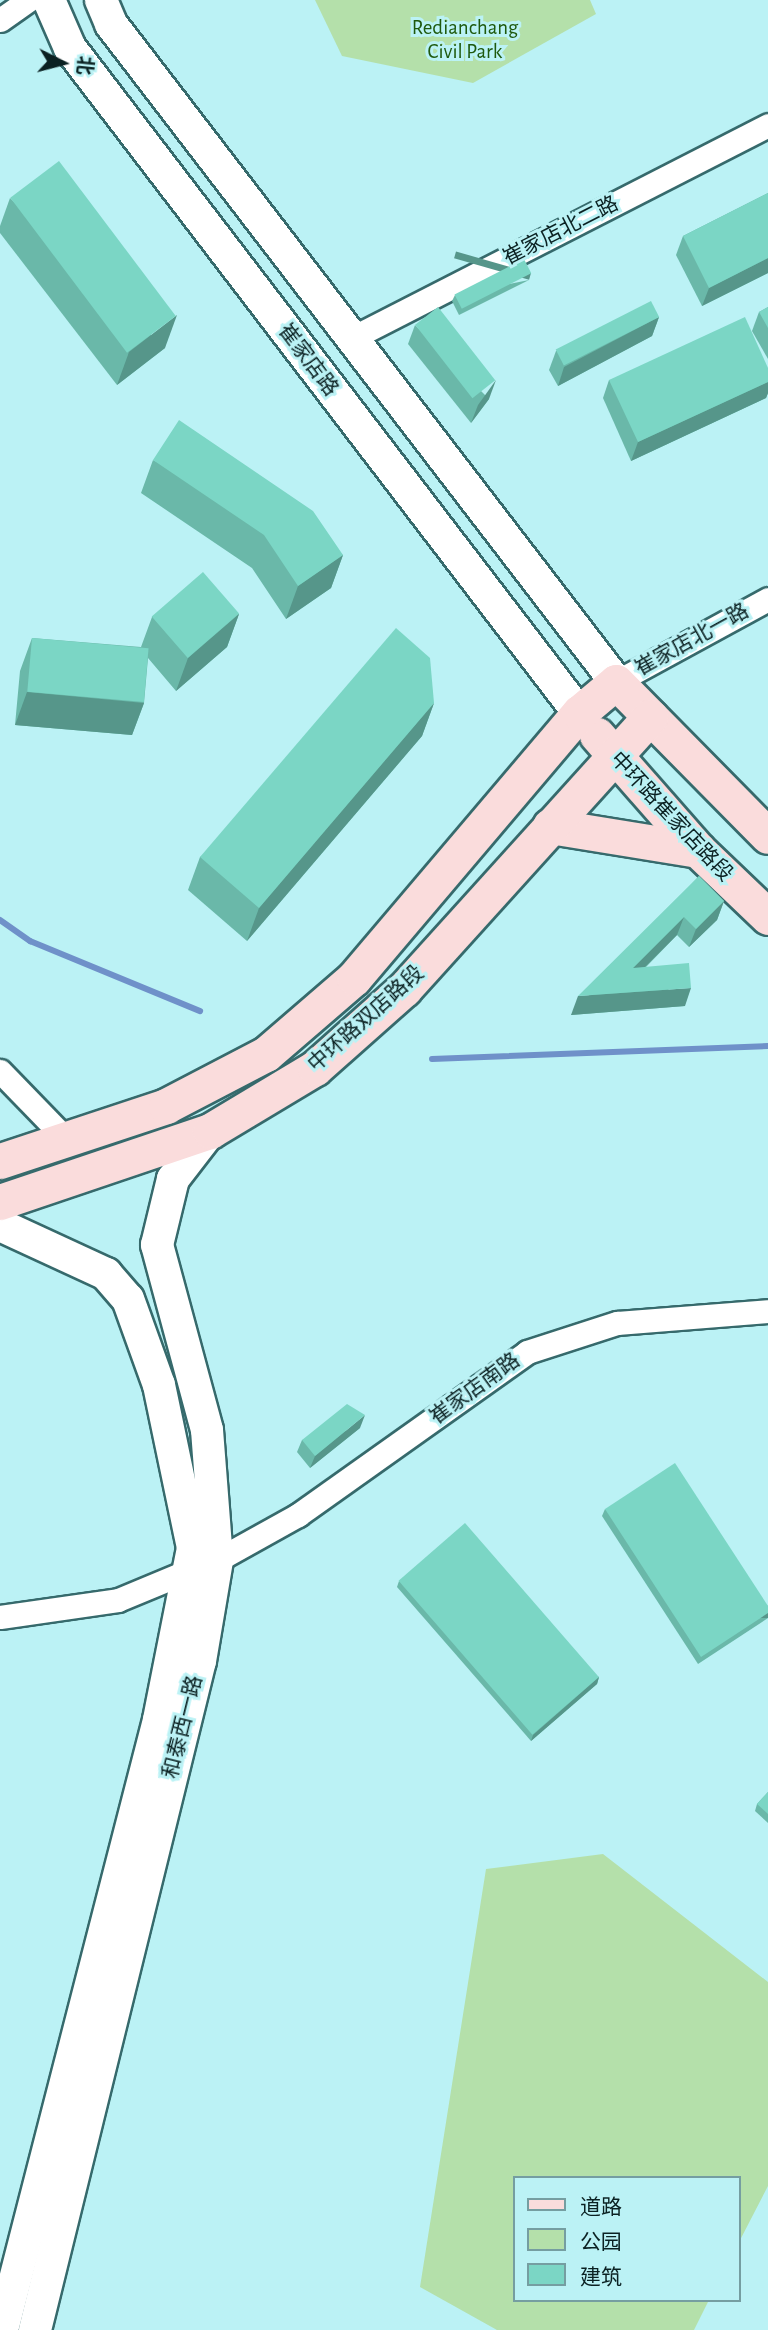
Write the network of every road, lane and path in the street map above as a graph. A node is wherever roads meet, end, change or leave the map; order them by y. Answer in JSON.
{"nodes":[{"id":1,"x":29,"y":0,"type":"edge"},
{"id":2,"x":48,"y":0,"type":"edge"},
{"id":3,"x":101,"y":0,"type":"edge"},
{"id":4,"x":0,"y":20,"type":"edge"},
{"id":5,"x":768,"y":125,"type":"edge"},
{"id":6,"x":354,"y":337,"type":"junction"},
{"id":7,"x":768,"y":599,"type":"edge"},
{"id":8,"x":616,"y":682,"type":"junction"},
{"id":9,"x":579,"y":713,"type":"junction"},
{"id":10,"x":650,"y":717,"type":"junction"},
{"id":11,"x":612,"y":754,"type":"junction"},
{"id":12,"x":550,"y":826,"type":"junction"},
{"id":13,"x":768,"y":836,"type":"edge"},
{"id":14,"x":698,"y":850,"type":"junction"},
{"id":15,"x":768,"y":917,"type":"edge"},
{"id":16,"x":0,"y":1071,"type":"edge"},
{"id":17,"x":210,"y":1131,"type":"junction"},
{"id":18,"x":66,"y":1139,"type":"junction"},
{"id":19,"x":0,"y":1161,"type":"edge"},
{"id":20,"x":0,"y":1202,"type":"edge"},
{"id":21,"x":0,"y":1224,"type":"edge"},
{"id":22,"x":768,"y":1311,"type":"edge"},
{"id":23,"x":204,"y":1565,"type":"junction"},
{"id":24,"x":0,"y":1617,"type":"edge"},
{"id":25,"x":2,"y":2330,"type":"edge"},
{"id":26,"x":35,"y":2330,"type":"edge"}],
"edges":[{"from":1,"to":4,"type":"street"},
{"from":2,"to":9,"type":"street","name":"崔家店路"},
{"from":3,"to":6,"type":"street"},
{"from":5,"to":6,"type":"street","name":"崔家店北二路"},
{"from":6,"to":8,"type":"street"},
{"from":7,"to":8,"type":"street","name":"崔家店北一路"},
{"from":8,"to":9,"type":"main road","name":"中环路双店路段"},
{"from":8,"to":10,"type":"main road"},
{"from":9,"to":11,"type":"main road","name":"中环路崔家店路段"},
{"from":9,"to":18,"type":"main road","name":"中环路双店路段"},
{"from":10,"to":11,"type":"main road","name":"中环路双店路段"},
{"from":10,"to":13,"type":"main road"},
{"from":11,"to":12,"type":"main road","name":"中环路双店路段"},
{"from":11,"to":14,"type":"main road","name":"中环路崔家店路段"},
{"from":12,"to":14,"type":"main road"},
{"from":12,"to":17,"type":"main road","name":"中环路双店路段"},
{"from":14,"to":15,"type":"main road","name":"中环路崔家店路段"},
{"from":16,"to":18,"type":"street"},
{"from":17,"to":20,"type":"main road","name":"中环路双店路段"},
{"from":17,"to":23,"type":"street","name":"和泰西一路"},
{"from":18,"to":19,"type":"main road","name":"中环路双店路段"},
{"from":21,"to":23,"type":"street","name":"和泰西一路"},
{"from":22,"to":23,"type":"street","name":"崔家店南路"},
{"from":23,"to":24,"type":"street","name":"崔家店南路"},
{"from":23,"to":25,"type":"street","name":"和泰西一路"},
{"from":23,"to":26,"type":"street","name":"和泰西一路"}]}
